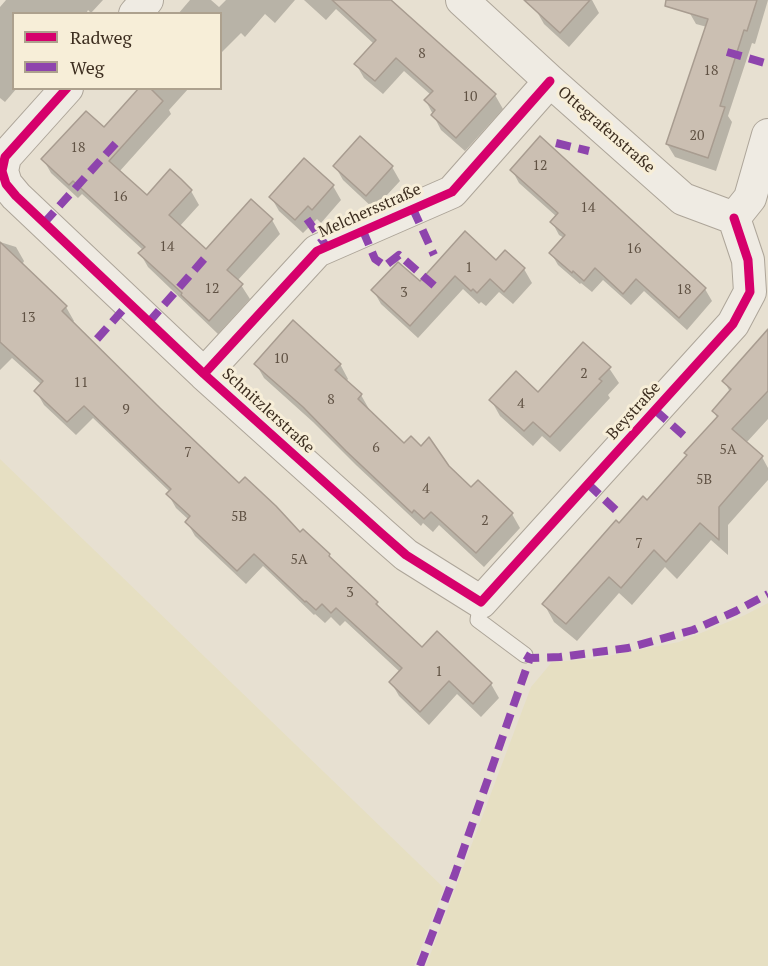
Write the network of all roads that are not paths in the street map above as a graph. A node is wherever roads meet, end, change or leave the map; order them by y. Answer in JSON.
{"nodes":[{"id":1,"x":147,"y":0,"type":"edge"},
{"id":2,"x":462,"y":0,"type":"edge"},
{"id":3,"x":137,"y":12,"type":"edge"},
{"id":4,"x":550,"y":81,"type":"junction"},
{"id":5,"x":65,"y":90,"type":"edge"},
{"id":6,"x":768,"y":135,"type":"edge"},
{"id":7,"x":734,"y":218,"type":"junction"},
{"id":8,"x":204,"y":374,"type":"junction"},
{"id":9,"x":481,"y":602,"type":"junction"},
{"id":10,"x":525,"y":655,"type":"dead end"}],
"edges":[{"from":1,"to":3,"type":"street"},
{"from":2,"to":4,"type":"street","name":"Ottegrafenstraße"},
{"from":4,"to":7,"type":"street","name":"Ottegrafenstraße"},
{"from":4,"to":8,"type":"street","name":"Melchersstraße"},
{"from":5,"to":8,"type":"street","name":"Schnitzlerstraße"},
{"from":6,"to":7,"type":"street"},
{"from":7,"to":9,"type":"street","name":"Beystraße"},
{"from":8,"to":9,"type":"street","name":"Schnitzlerstraße"},
{"from":9,"to":10,"type":"lane"}]}
